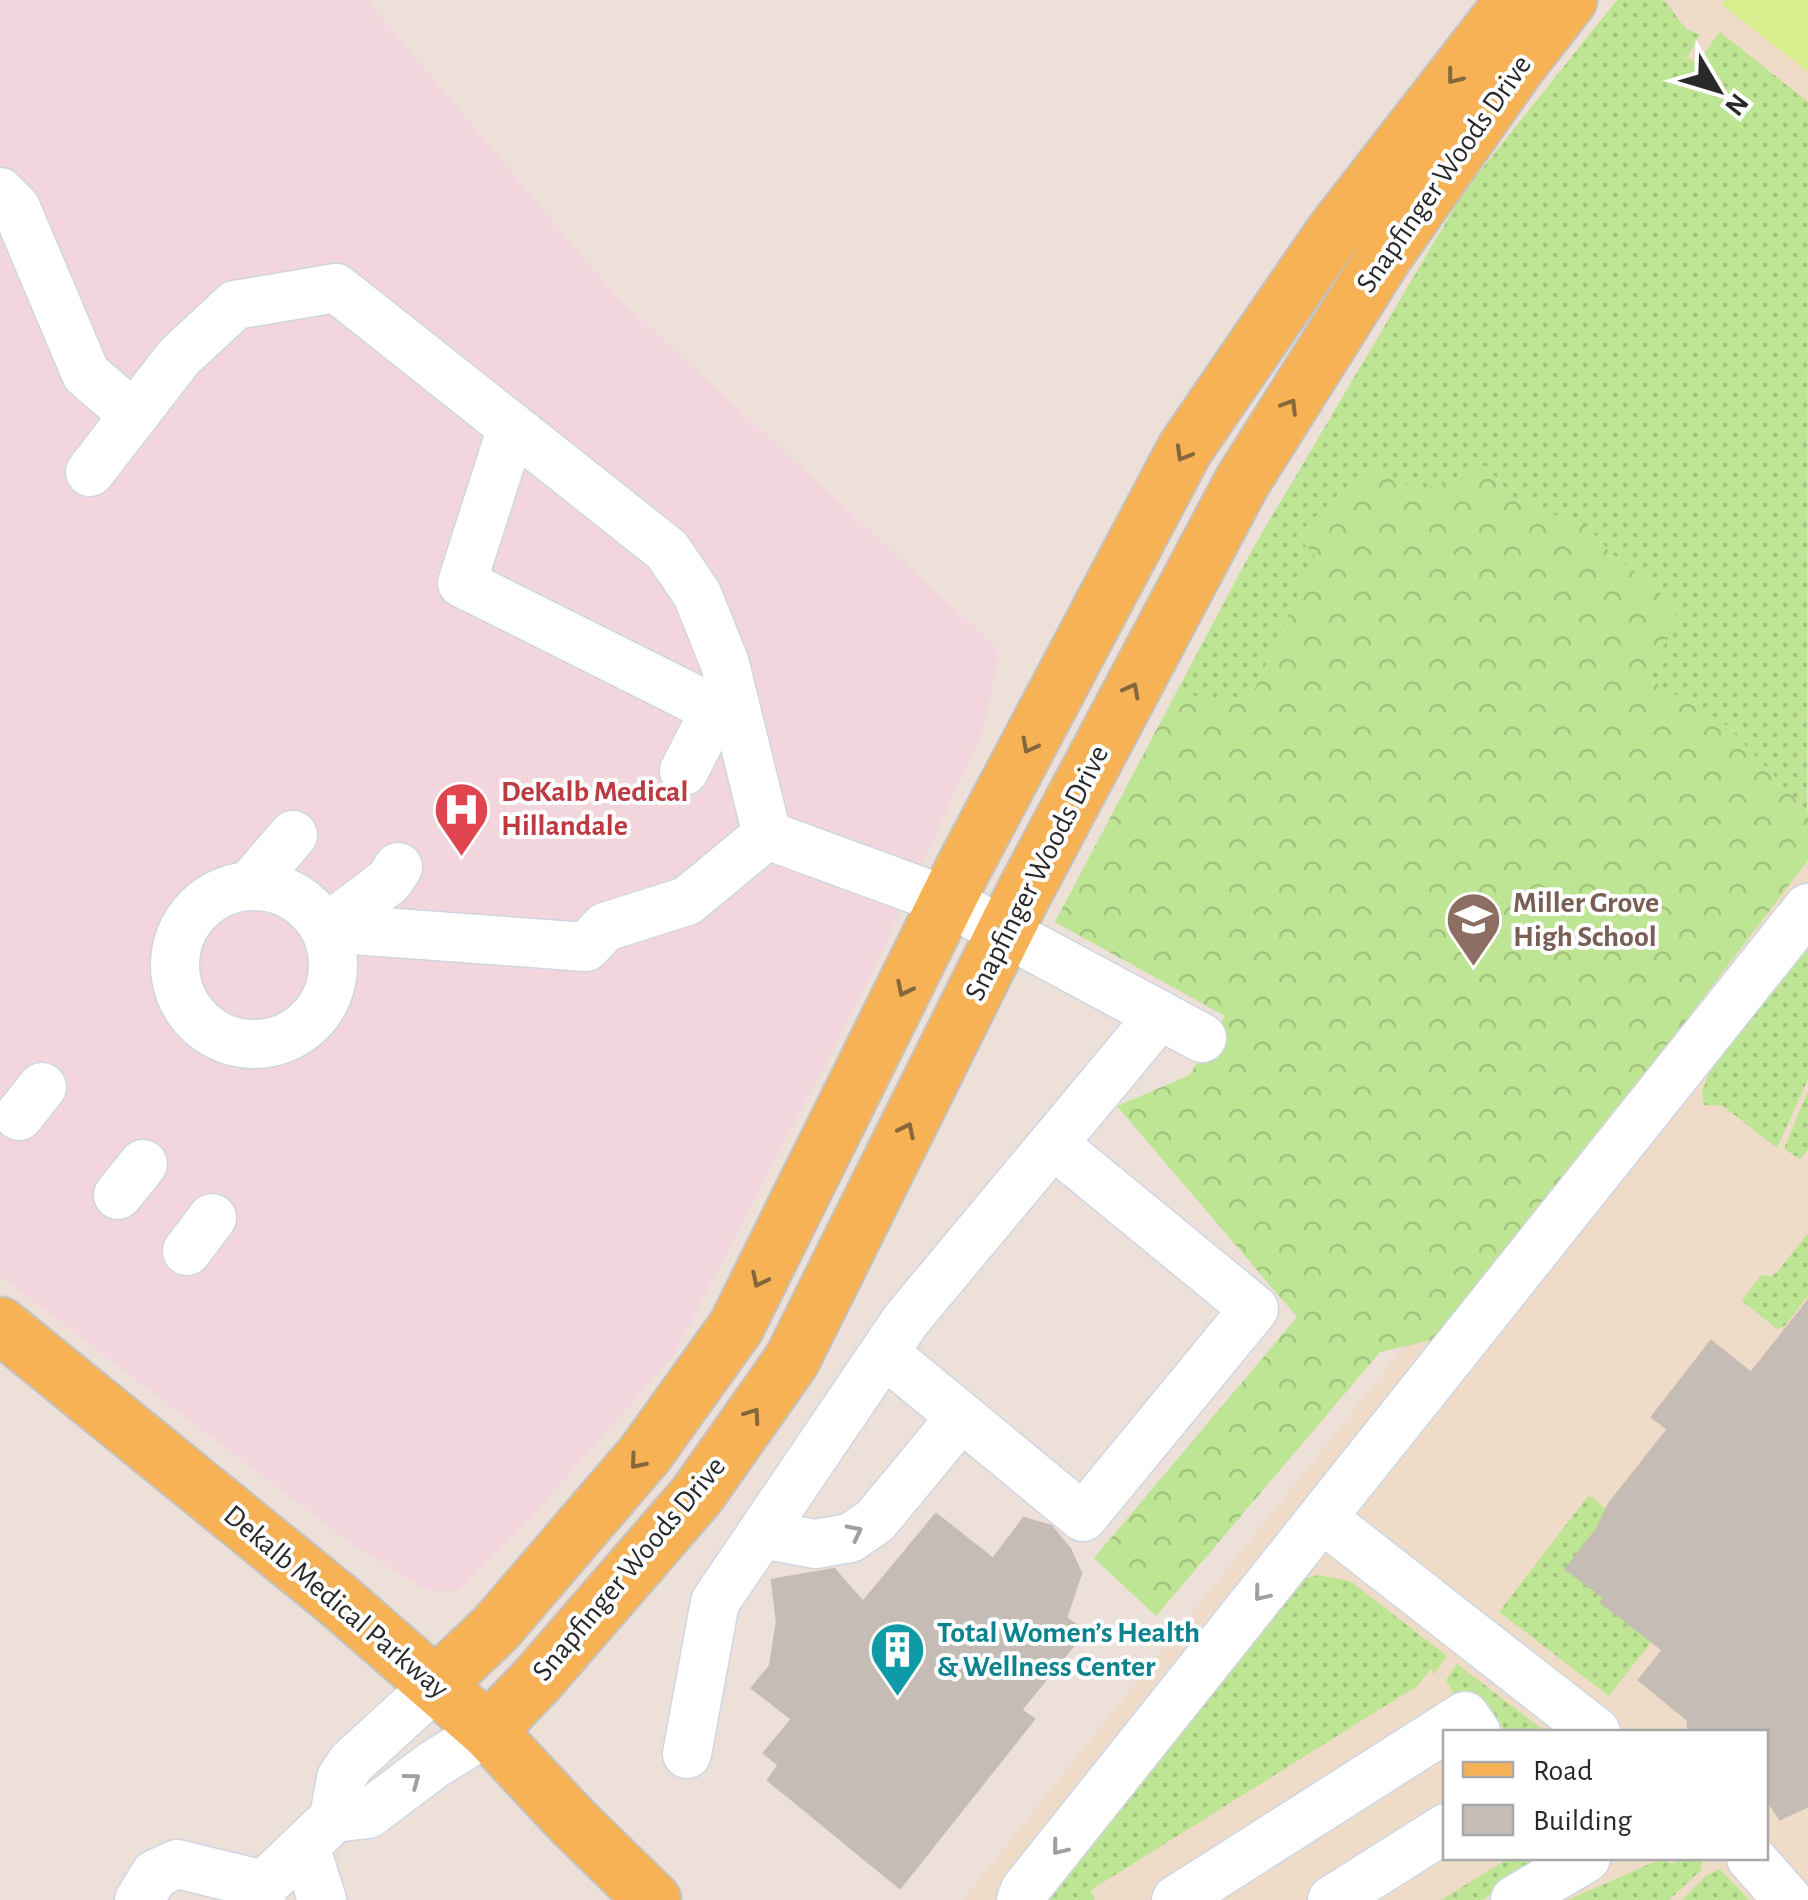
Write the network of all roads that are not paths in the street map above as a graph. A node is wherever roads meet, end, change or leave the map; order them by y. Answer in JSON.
{"nodes":[{"id":1,"x":1514,"y":0,"type":"edge"},
{"id":2,"x":1569,"y":0,"type":"edge"},
{"id":3,"x":22,"y":209,"type":"edge"},
{"id":4,"x":134,"y":415,"type":"junction"},
{"id":5,"x":512,"y":427,"type":"junction"},
{"id":6,"x":90,"y":472,"type":"dead end"},
{"id":7,"x":723,"y":696,"type":"junction"},
{"id":8,"x":684,"y":771,"type":"dead end"},
{"id":9,"x":292,"y":835,"type":"dead end"},
{"id":10,"x":767,"y":836,"type":"junction"},
{"id":11,"x":398,"y":867,"type":"dead end"},
{"id":12,"x":251,"y":884,"type":"junction"},
{"id":13,"x":947,"y":901,"type":"junction"},
{"id":14,"x":1808,"y":908,"type":"edge"},
{"id":15,"x":327,"y":928,"type":"junction"},
{"id":16,"x":1006,"y":931,"type":"junction"},
{"id":17,"x":1160,"y":1015,"type":"junction"},
{"id":18,"x":1202,"y":1038,"type":"dead end"},
{"id":19,"x":1053,"y":1144,"type":"junction"},
{"id":20,"x":0,"y":1325,"type":"edge"},
{"id":21,"x":884,"y":1353,"type":"junction"},
{"id":22,"x":961,"y":1417,"type":"junction"},
{"id":23,"x":1322,"y":1518,"type":"junction"},
{"id":24,"x":761,"y":1534,"type":"junction"},
{"id":25,"x":436,"y":1686,"type":"junction"},
{"id":26,"x":488,"y":1730,"type":"junction"},
{"id":27,"x":1443,"y":1730,"type":"edge"},
{"id":28,"x":1443,"y":1730,"type":"edge"},
{"id":29,"x":1475,"y":1730,"type":"edge"},
{"id":30,"x":1594,"y":1730,"type":"edge"},
{"id":31,"x":687,"y":1754,"type":"dead end"},
{"id":32,"x":1443,"y":1830,"type":"edge"},
{"id":33,"x":319,"y":1832,"type":"junction"},
{"id":34,"x":1583,"y":1860,"type":"edge"},
{"id":35,"x":1753,"y":1860,"type":"edge"},
{"id":36,"x":262,"y":1893,"type":"edge"},
{"id":37,"x":139,"y":1900,"type":"edge"},
{"id":38,"x":322,"y":1900,"type":"edge"},
{"id":39,"x":653,"y":1900,"type":"edge"},
{"id":40,"x":1021,"y":1900,"type":"edge"},
{"id":41,"x":1176,"y":1900,"type":"edge"},
{"id":42,"x":1332,"y":1900,"type":"edge"},
{"id":43,"x":1515,"y":1900,"type":"edge"},
{"id":44,"x":1788,"y":1900,"type":"edge"}],
"edges":[{"from":1,"to":13,"type":"main road","name":"Snapfinger Woods Drive","one_way":true},
{"from":16,"to":2,"type":"main road","name":"Snapfinger Woods Drive","one_way":true},
{"from":3,"to":4,"type":"street"},
{"from":4,"to":5,"type":"street"},
{"from":4,"to":6,"type":"street"},
{"from":5,"to":7,"type":"street"},
{"from":5,"to":7,"type":"street"},
{"from":7,"to":8,"type":"street"},
{"from":7,"to":10,"type":"street"},
{"from":9,"to":12,"type":"street"},
{"from":10,"to":13,"type":"street"},
{"from":10,"to":15,"type":"street"},
{"from":11,"to":15,"type":"street"},
{"from":12,"to":15,"type":"street"},
{"from":12,"to":15,"type":"street"},
{"from":13,"to":16,"type":"street"},
{"from":13,"to":25,"type":"main road","name":"Snapfinger Woods Drive","one_way":true},
{"from":14,"to":23,"type":"street"},
{"from":16,"to":17,"type":"street"},
{"from":26,"to":16,"type":"main road","name":"Snapfinger Woods Drive","one_way":true},
{"from":17,"to":18,"type":"street"},
{"from":17,"to":19,"type":"street"},
{"from":19,"to":21,"type":"street"},
{"from":19,"to":22,"type":"street"},
{"from":20,"to":25,"type":"main road","name":"Dekalb Medical Parkway"},
{"from":21,"to":22,"type":"street"},
{"from":21,"to":24,"type":"street"},
{"from":24,"to":22,"type":"street","one_way":true},
{"from":23,"to":30,"type":"street"},
{"from":23,"to":40,"type":"street","one_way":true},
{"from":24,"to":31,"type":"street"},
{"from":25,"to":26,"type":"main road","name":"Dekalb Medical Parkway"},
{"from":25,"to":33,"type":"street"},
{"from":33,"to":26,"type":"street","one_way":true},
{"from":26,"to":39,"type":"main road","name":"Dekalb Medical Parkway"},
{"from":27,"to":41,"type":"street"},
{"from":28,"to":29,"type":"street"},
{"from":32,"to":42,"type":"street"},
{"from":33,"to":36,"type":"street"},
{"from":33,"to":38,"type":"street"},
{"from":34,"to":43,"type":"street"},
{"from":35,"to":44,"type":"street"},
{"from":36,"to":37,"type":"street"}]}
